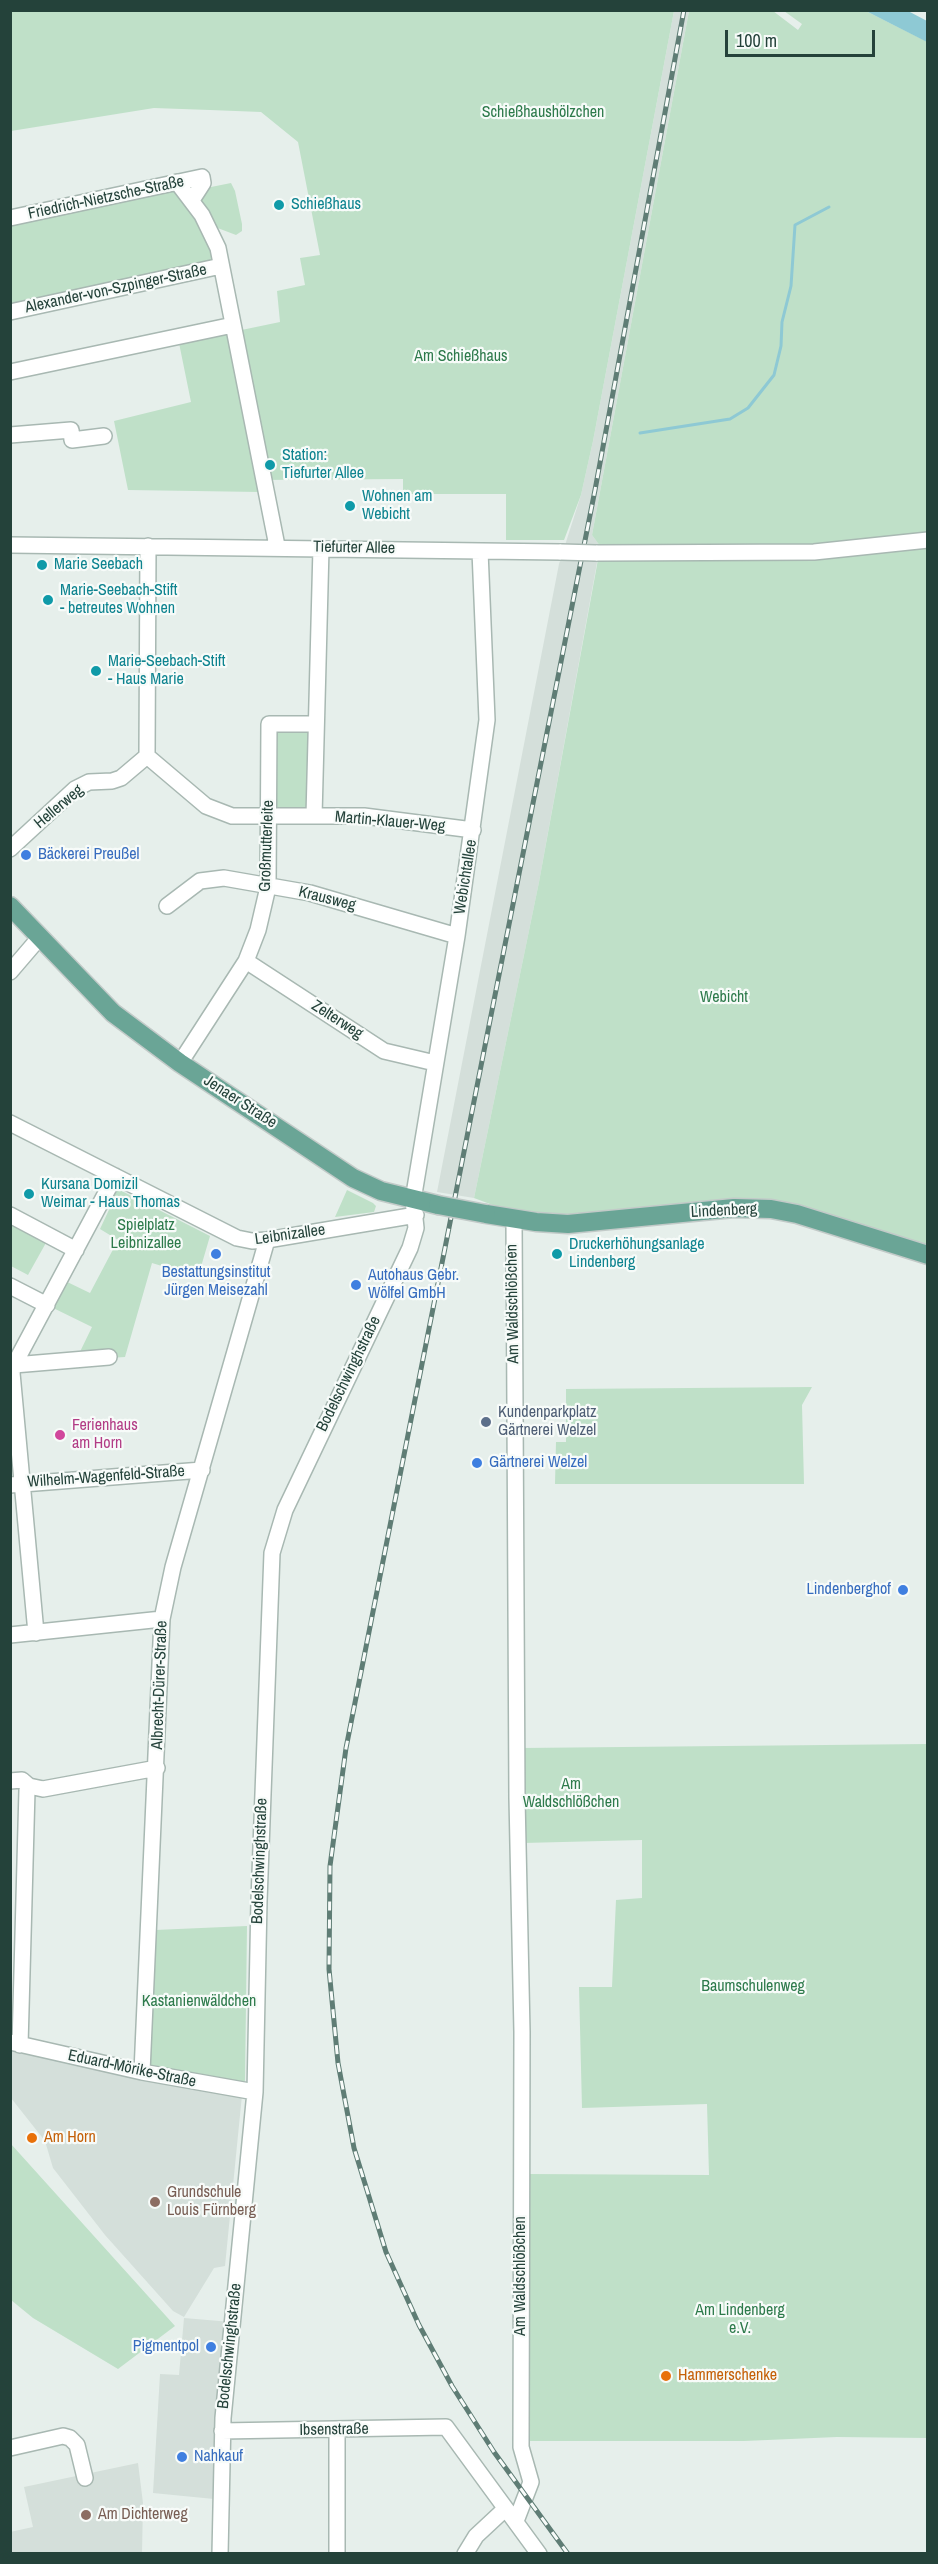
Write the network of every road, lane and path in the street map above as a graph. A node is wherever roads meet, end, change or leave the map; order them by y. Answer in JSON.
{"nodes":[{"id":1,"x":177,"y":182,"type":"junction"},
{"id":2,"x":192,"y":200,"type":"junction"},
{"id":3,"x":10,"y":218,"type":"edge"},
{"id":4,"x":221,"y":266,"type":"junction"},
{"id":5,"x":10,"y":312,"type":"edge"},
{"id":6,"x":233,"y":325,"type":"junction"},
{"id":7,"x":10,"y":372,"type":"edge"},
{"id":8,"x":10,"y":435,"type":"edge"},
{"id":9,"x":104,"y":436,"type":"dead end"},
{"id":10,"x":927,"y":540,"type":"edge"},
{"id":11,"x":10,"y":545,"type":"edge"},
{"id":12,"x":148,"y":546,"type":"junction"},
{"id":13,"x":277,"y":546,"type":"junction"},
{"id":14,"x":321,"y":548,"type":"junction"},
{"id":15,"x":480,"y":551,"type":"junction"},
{"id":16,"x":315,"y":724,"type":"junction"},
{"id":17,"x":147,"y":756,"type":"junction"},
{"id":18,"x":269,"y":816,"type":"junction"},
{"id":19,"x":314,"y":816,"type":"junction"},
{"id":20,"x":473,"y":830,"type":"junction"},
{"id":21,"x":10,"y":849,"type":"edge"},
{"id":22,"x":268,"y":887,"type":"junction"},
{"id":23,"x":10,"y":906,"type":"edge"},
{"id":24,"x":166,"y":906,"type":"dead end"},
{"id":25,"x":457,"y":936,"type":"junction"},
{"id":26,"x":40,"y":937,"type":"junction"},
{"id":27,"x":246,"y":961,"type":"junction"},
{"id":28,"x":10,"y":972,"type":"edge"},
{"id":29,"x":180,"y":1063,"type":"junction"},
{"id":30,"x":435,"y":1063,"type":"junction"},
{"id":31,"x":10,"y":1123,"type":"edge"},
{"id":32,"x":115,"y":1176,"type":"junction"},
{"id":33,"x":414,"y":1207,"type":"junction"},
{"id":34,"x":10,"y":1215,"type":"edge"},
{"id":35,"x":514,"y":1219,"type":"junction"},
{"id":36,"x":267,"y":1239,"type":"junction"},
{"id":37,"x":76,"y":1250,"type":"junction"},
{"id":38,"x":927,"y":1255,"type":"edge"},
{"id":39,"x":10,"y":1286,"type":"edge"},
{"id":40,"x":47,"y":1305,"type":"junction"},
{"id":41,"x":109,"y":1357,"type":"dead end"},
{"id":42,"x":12,"y":1371,"type":"edge"},
{"id":43,"x":202,"y":1470,"type":"junction"},
{"id":44,"x":16,"y":1484,"type":"edge"},
{"id":45,"x":162,"y":1619,"type":"junction"},
{"id":46,"x":36,"y":1633,"type":"junction"},
{"id":47,"x":10,"y":1635,"type":"edge"},
{"id":48,"x":157,"y":1768,"type":"junction"},
{"id":49,"x":10,"y":1781,"type":"edge"},
{"id":50,"x":36,"y":1787,"type":"junction"},
{"id":51,"x":15,"y":2044,"type":"edge"},
{"id":52,"x":142,"y":2072,"type":"junction"},
{"id":53,"x":255,"y":2092,"type":"junction"},
{"id":54,"x":337,"y":2430,"type":"junction"},
{"id":55,"x":222,"y":2431,"type":"junction"},
{"id":56,"x":10,"y":2448,"type":"edge"},
{"id":57,"x":85,"y":2478,"type":"dead end"},
{"id":58,"x":511,"y":2515,"type":"junction"},
{"id":59,"x":220,"y":2553,"type":"edge"},
{"id":60,"x":337,"y":2553,"type":"edge"},
{"id":61,"x":465,"y":2553,"type":"edge"},
{"id":62,"x":539,"y":2553,"type":"edge"}],
"edges":[{"from":1,"to":2,"type":"street"},
{"from":1,"to":2,"type":"street","name":"Friedrich-Nietzsche-Straße"},
{"from":1,"to":3,"type":"street","name":"Friedrich-Nietzsche-Straße"},
{"from":2,"to":4,"type":"street"},
{"from":4,"to":5,"type":"street","name":"Alexander-von-Szpinger-Straße"},
{"from":4,"to":6,"type":"street"},
{"from":6,"to":7,"type":"street"},
{"from":6,"to":13,"type":"street"},
{"from":8,"to":9,"type":"street"},
{"from":10,"to":15,"type":"street","name":"Tiefurter Allee","bridge":true},
{"from":11,"to":12,"type":"street","name":"Tiefurter Allee"},
{"from":12,"to":13,"type":"street","name":"Tiefurter Allee"},
{"from":12,"to":17,"type":"street"},
{"from":13,"to":14,"type":"street","name":"Tiefurter Allee"},
{"from":14,"to":15,"type":"street","name":"Tiefurter Allee"},
{"from":14,"to":16,"type":"street"},
{"from":15,"to":20,"type":"street","name":"Webichtallee"},
{"from":16,"to":18,"type":"street","name":"Großmutterleite"},
{"from":16,"to":19,"type":"street"},
{"from":17,"to":18,"type":"street","name":"Martin-Klauer-Weg"},
{"from":17,"to":21,"type":"street","name":"Hellerweg"},
{"from":18,"to":19,"type":"street","name":"Martin-Klauer-Weg"},
{"from":18,"to":22,"type":"street","name":"Großmutterleite"},
{"from":19,"to":20,"type":"street","name":"Martin-Klauer-Weg"},
{"from":20,"to":25,"type":"street","name":"Webichtallee"},
{"from":22,"to":24,"type":"street","name":"Krausweg"},
{"from":22,"to":25,"type":"street","name":"Krausweg"},
{"from":22,"to":27,"type":"street","name":"Großmutterleite"},
{"from":23,"to":26,"type":"main road","name":"Jenaer Straße"},
{"from":25,"to":30,"type":"street","name":"Webichtallee"},
{"from":26,"to":28,"type":"street"},
{"from":26,"to":29,"type":"main road","name":"Jenaer Straße"},
{"from":27,"to":29,"type":"street","name":"Großmutterleite"},
{"from":27,"to":30,"type":"street","name":"Zelterweg"},
{"from":29,"to":33,"type":"main road","name":"Jenaer Straße"},
{"from":30,"to":33,"type":"street","name":"Webichtallee"},
{"from":31,"to":32,"type":"street","name":"Leibnizallee"},
{"from":32,"to":36,"type":"street","name":"Leibnizallee"},
{"from":32,"to":37,"type":"street"},
{"from":33,"to":35,"type":"main road","name":"Jenaer Straße","bridge":true},
{"from":33,"to":36,"type":"street","name":"Leibnizallee"},
{"from":33,"to":53,"type":"street","name":"Bodelschwinghstraße"},
{"from":34,"to":37,"type":"street"},
{"from":35,"to":38,"type":"main road","name":"Lindenberg"},
{"from":35,"to":58,"type":"street","name":"Am Waldschlößchen"},
{"from":36,"to":43,"type":"street","name":"Albrecht-Dürer-Straße"},
{"from":37,"to":40,"type":"street"},
{"from":39,"to":40,"type":"street"},
{"from":40,"to":42,"type":"street"},
{"from":41,"to":42,"type":"street"},
{"from":42,"to":44,"type":"street"},
{"from":43,"to":44,"type":"street","name":"Wilhelm-Wagenfeld-Straße"},
{"from":43,"to":45,"type":"street","name":"Albrecht-Dürer-Straße"},
{"from":44,"to":46,"type":"street"},
{"from":45,"to":46,"type":"street"},
{"from":45,"to":48,"type":"street","name":"Albrecht-Dürer-Straße"},
{"from":46,"to":47,"type":"street"},
{"from":48,"to":50,"type":"street"},
{"from":48,"to":52,"type":"street","name":"Albrecht-Dürer-Straße"},
{"from":49,"to":50,"type":"street"},
{"from":50,"to":51,"type":"street"},
{"from":51,"to":52,"type":"street","name":"Eduard-Mörike-Straße"},
{"from":52,"to":53,"type":"street","name":"Eduard-Mörike-Straße"},
{"from":53,"to":55,"type":"street","name":"Bodelschwinghstraße"},
{"from":54,"to":55,"type":"street","name":"Ibsenstraße"},
{"from":54,"to":58,"type":"street","name":"Ibsenstraße"},
{"from":54,"to":60,"type":"street"},
{"from":55,"to":59,"type":"street","name":"Bodelschwinghstraße"},
{"from":56,"to":57,"type":"street"},
{"from":58,"to":61,"type":"street"},
{"from":58,"to":62,"type":"street"}]}
